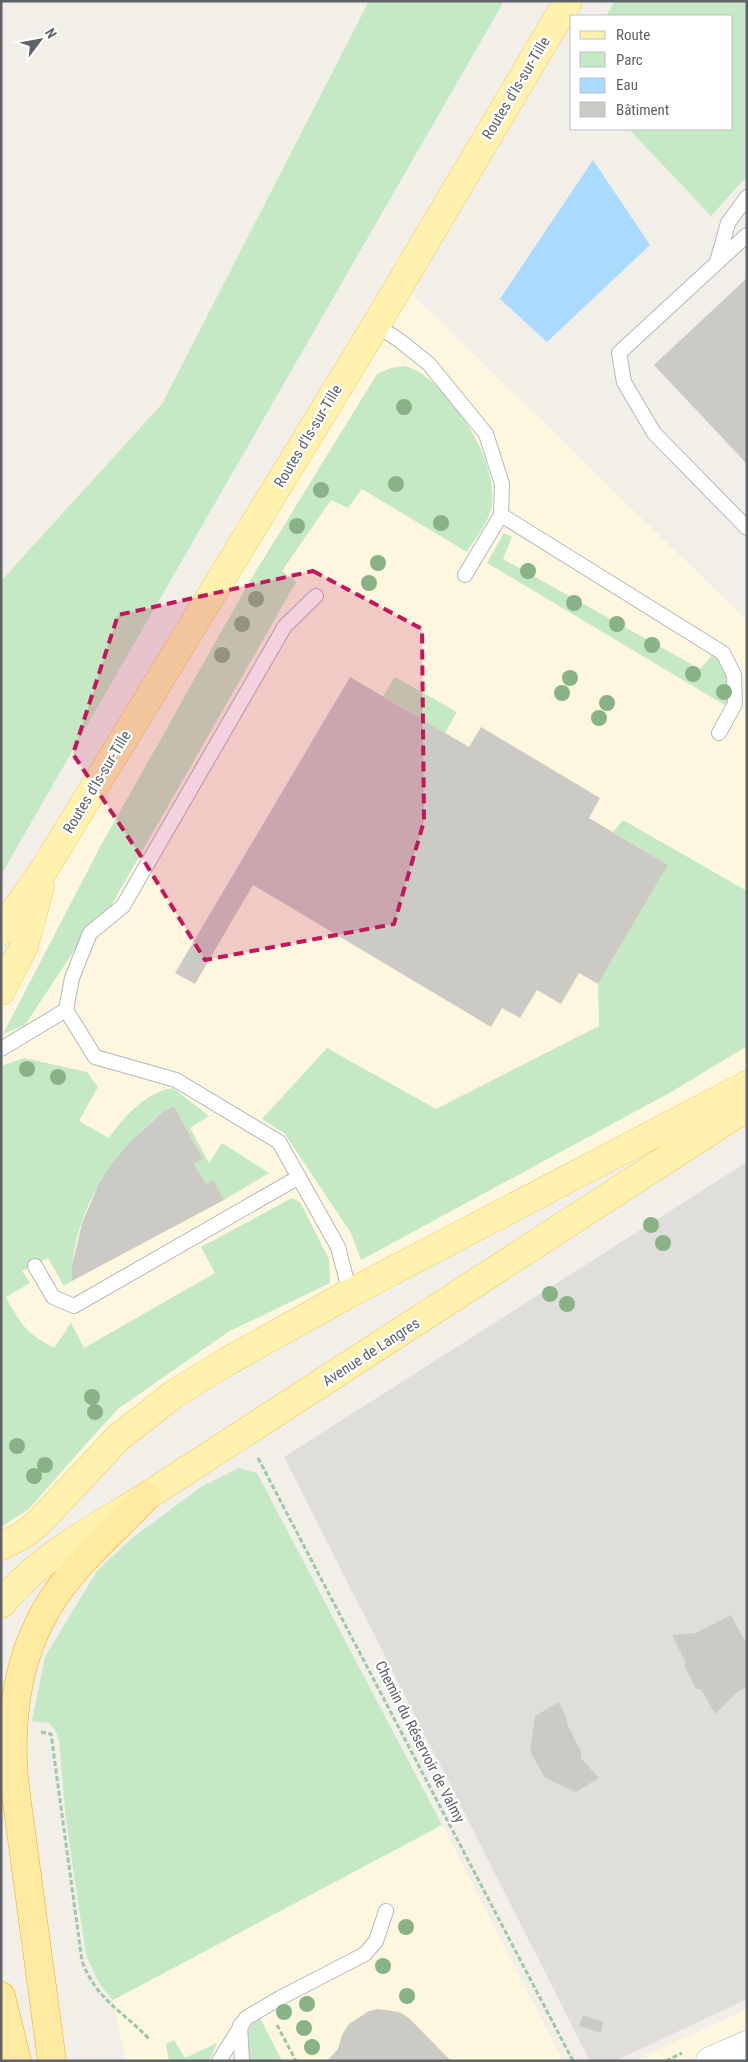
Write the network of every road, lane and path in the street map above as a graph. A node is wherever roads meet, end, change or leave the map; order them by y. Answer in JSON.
{"nodes":[{"id":1,"x":568,"y":1,"type":"edge"},
{"id":2,"x":747,"y":197,"type":"edge"},
{"id":3,"x":747,"y":236,"type":"edge"},
{"id":4,"x":717,"y":263,"type":"junction"},
{"id":5,"x":376,"y":325,"type":"junction"},
{"id":6,"x":501,"y":515,"type":"junction"},
{"id":7,"x":747,"y":528,"type":"edge"},
{"id":8,"x":465,"y":575,"type":"dead end"},
{"id":9,"x":316,"y":596,"type":"dead end"},
{"id":10,"x":719,"y":733,"type":"dead end"},
{"id":11,"x":45,"y":868,"type":"junction"},
{"id":12,"x":1,"y":931,"type":"edge"},
{"id":13,"x":1,"y":991,"type":"edge"},
{"id":14,"x":66,"y":1010,"type":"junction"},
{"id":15,"x":1,"y":1049,"type":"edge"},
{"id":16,"x":747,"y":1085,"type":"edge"},
{"id":17,"x":747,"y":1107,"type":"edge"},
{"id":18,"x":299,"y":1177,"type":"junction"},
{"id":19,"x":35,"y":1266,"type":"dead end"},
{"id":20,"x":350,"y":1293,"type":"junction"},
{"id":21,"x":244,"y":1434,"type":"junction"},
{"id":22,"x":147,"y":1496,"type":"junction"},
{"id":23,"x":1,"y":1546,"type":"edge"},
{"id":24,"x":1,"y":1604,"type":"edge"},
{"id":25,"x":13,"y":1726,"type":"junction"},
{"id":26,"x":386,"y":1912,"type":"dead end"},
{"id":27,"x":1,"y":1996,"type":"edge"},
{"id":28,"x":274,"y":2019,"type":"dead end"},
{"id":29,"x":240,"y":2025,"type":"junction"},
{"id":30,"x":149,"y":2039,"type":"dead end"},
{"id":31,"x":747,"y":2045,"type":"edge"},
{"id":32,"x":747,"y":2058,"type":"edge"},
{"id":33,"x":17,"y":2061,"type":"edge"},
{"id":34,"x":52,"y":2061,"type":"edge"},
{"id":35,"x":219,"y":2061,"type":"edge"},
{"id":36,"x":242,"y":2061,"type":"edge"},
{"id":37,"x":296,"y":2061,"type":"edge"},
{"id":38,"x":574,"y":2061,"type":"edge"},
{"id":39,"x":710,"y":2061,"type":"edge"},
{"id":40,"x":743,"y":2061,"type":"edge"}],
"edges":[{"from":1,"to":5,"type":"main road","name":"Routes d'Is-sur-Tille"},
{"from":2,"to":4,"type":"lane"},
{"from":3,"to":4,"type":"lane"},
{"from":4,"to":7,"type":"lane"},
{"from":5,"to":6,"type":"lane"},
{"from":5,"to":11,"type":"main road","name":"Routes d'Is-sur-Tille"},
{"from":6,"to":8,"type":"lane"},
{"from":6,"to":10,"type":"lane"},
{"from":9,"to":14,"type":"lane"},
{"from":11,"to":12,"type":"main road","name":"Routes d'Is-sur-Tille"},
{"from":11,"to":13,"type":"main road","name":"Routes d'Is-sur-Tille"},
{"from":14,"to":15,"type":"lane"},
{"from":14,"to":18,"type":"lane"},
{"from":16,"to":20,"type":"main road"},
{"from":17,"to":21,"type":"main road","name":"Avenue de Langres"},
{"from":18,"to":19,"type":"lane"},
{"from":18,"to":20,"type":"lane"},
{"from":20,"to":23,"type":"main road"},
{"from":21,"to":22,"type":"main road","name":"Avenue de Langres"},
{"from":21,"to":38,"type":"path","name":"Chemin du Réservoir de Valmy"},
{"from":22,"to":24,"type":"main road","name":"Avenue de Langres"},
{"from":22,"to":25,"type":"highway"},
{"from":25,"to":30,"type":"path"},
{"from":25,"to":34,"type":"highway"},
{"from":26,"to":29,"type":"lane"},
{"from":27,"to":33,"type":"highway"},
{"from":28,"to":37,"type":"path"},
{"from":29,"to":35,"type":"lane"},
{"from":29,"to":36,"type":"lane"},
{"from":31,"to":39,"type":"street"},
{"from":32,"to":40,"type":"street"}]}
